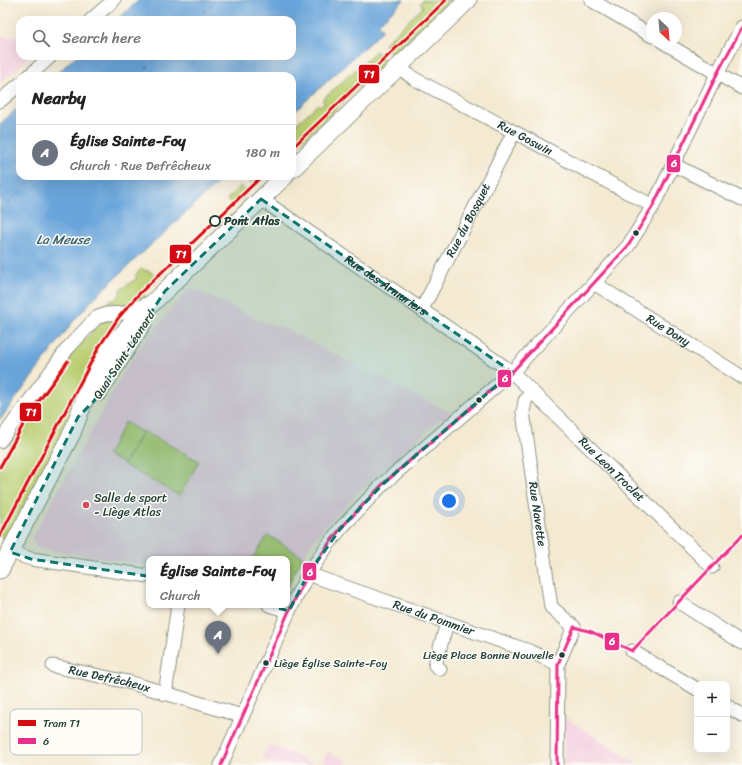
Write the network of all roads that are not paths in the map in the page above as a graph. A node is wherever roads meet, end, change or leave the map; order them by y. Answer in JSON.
{"nodes":[{"id":1,"x":114,"y":0,"type":"edge"},
{"id":2,"x":468,"y":0,"type":"edge"},
{"id":3,"x":591,"y":0,"type":"edge"},
{"id":4,"x":96,"y":16,"type":"edge"},
{"id":5,"x":742,"y":27,"type":"edge"},
{"id":6,"x":646,"y":32,"type":"edge"},
{"id":7,"x":673,"y":48,"type":"edge"},
{"id":8,"x":46,"y":60,"type":"edge"},
{"id":9,"x":398,"y":67,"type":"junction"},
{"id":10,"x":33,"y":72,"type":"edge"},
{"id":11,"x":717,"y":74,"type":"junction"},
{"id":12,"x":16,"y":87,"type":"edge"},
{"id":13,"x":742,"y":88,"type":"edge"},
{"id":14,"x":0,"y":101,"type":"edge"},
{"id":15,"x":514,"y":132,"type":"junction"},
{"id":16,"x":296,"y":165,"type":"edge"},
{"id":17,"x":674,"y":165,"type":"junction"},
{"id":18,"x":281,"y":180,"type":"edge"},
{"id":19,"x":260,"y":199,"type":"junction"},
{"id":20,"x":742,"y":199,"type":"edge"},
{"id":21,"x":653,"y":206,"type":"junction"},
{"id":22,"x":594,"y":283,"type":"junction"},
{"id":23,"x":160,"y":296,"type":"junction"},
{"id":24,"x":422,"y":308,"type":"junction"},
{"id":25,"x":114,"y":313,"type":"junction"},
{"id":26,"x":127,"y":329,"type":"junction"},
{"id":27,"x":115,"y":365,"type":"junction"},
{"id":28,"x":512,"y":372,"type":"junction"},
{"id":29,"x":742,"y":377,"type":"edge"},
{"id":30,"x":531,"y":392,"type":"junction"},
{"id":31,"x":78,"y":417,"type":"junction"},
{"id":32,"x":0,"y":441,"type":"edge"},
{"id":33,"x":10,"y":552,"type":"junction"},
{"id":34,"x":712,"y":567,"type":"dead end"},
{"id":35,"x":0,"y":570,"type":"edge"},
{"id":36,"x":308,"y":574,"type":"junction"},
{"id":37,"x":146,"y":576,"type":"edge"},
{"id":38,"x":679,"y":602,"type":"dead end"},
{"id":39,"x":178,"y":608,"type":"edge"},
{"id":40,"x":279,"y":608,"type":"edge"},
{"id":41,"x":289,"y":611,"type":"junction"},
{"id":42,"x":447,"y":623,"type":"junction"},
{"id":43,"x":742,"y":643,"type":"edge"},
{"id":44,"x":632,"y":651,"type":"dead end"},
{"id":45,"x":558,"y":664,"type":"junction"},
{"id":46,"x":53,"y":666,"type":"dead end"},
{"id":47,"x":440,"y":669,"type":"dead end"},
{"id":48,"x":694,"y":687,"type":"edge"},
{"id":49,"x":165,"y":694,"type":"junction"},
{"id":50,"x":730,"y":708,"type":"edge"},
{"id":51,"x":742,"y":715,"type":"edge"},
{"id":52,"x":242,"y":716,"type":"junction"},
{"id":53,"x":221,"y":765,"type":"edge"},
{"id":54,"x":557,"y":765,"type":"edge"}],
"edges":[{"from":1,"to":4,"type":"street"},
{"from":2,"to":9,"type":"main road"},
{"from":3,"to":6,"type":"street"},
{"from":5,"to":11,"type":"street"},
{"from":7,"to":11,"type":"street"},
{"from":8,"to":10,"type":"street"},
{"from":9,"to":15,"type":"street","name":"Rue Goswin"},
{"from":9,"to":16,"type":"main road"},
{"from":11,"to":13,"type":"street"},
{"from":11,"to":17,"type":"street"},
{"from":12,"to":14,"type":"street"},
{"from":15,"to":21,"type":"street","name":"Rue Goswin"},
{"from":15,"to":24,"type":"street","name":"Rue du Bosquet"},
{"from":17,"to":20,"type":"street"},
{"from":17,"to":21,"type":"street"},
{"from":18,"to":19,"type":"main road","name":"Quai Saint-Léonard"},
{"from":19,"to":23,"type":"main road","name":"Quai Saint-Léonard"},
{"from":19,"to":24,"type":"street","name":"Rue des Armuriers"},
{"from":21,"to":22,"type":"street"},
{"from":22,"to":28,"type":"street"},
{"from":22,"to":29,"type":"street","name":"Rue Dony"},
{"from":23,"to":25,"type":"street","name":"Quai Saint-Léonard"},
{"from":23,"to":26,"type":"main road","name":"Quai Saint-Léonard"},
{"from":23,"to":27,"type":"main road","name":"Quai Saint-Léonard"},
{"from":24,"to":28,"type":"street","name":"Rue des Armuriers"},
{"from":25,"to":26,"type":"street"},
{"from":25,"to":32,"type":"street","name":"Quai Saint-Léonard"},
{"from":26,"to":27,"type":"street"},
{"from":26,"to":31,"type":"main road","name":"Quai Saint-Léonard"},
{"from":27,"to":31,"type":"main road","name":"Quai Saint-Léonard"},
{"from":28,"to":30,"type":"street","name":"Rue Leon Troclet"},
{"from":28,"to":36,"type":"street"},
{"from":30,"to":34,"type":"street","name":"Rue Leon Troclet"},
{"from":30,"to":45,"type":"street","name":"Rue Navette"},
{"from":31,"to":33,"type":"main road","name":"Quai Saint-Léonard"},
{"from":33,"to":35,"type":"main road","name":"Quai Saint-Léonard"},
{"from":33,"to":37,"type":"street"},
{"from":36,"to":41,"type":"street"},
{"from":36,"to":42,"type":"street","name":"Rue du Pommier"},
{"from":38,"to":43,"type":"street"},
{"from":39,"to":49,"type":"street","name":"Rue Defrêcheux"},
{"from":40,"to":41,"type":"street"},
{"from":41,"to":52,"type":"street"},
{"from":42,"to":45,"type":"street","name":"Rue du Pommier"},
{"from":42,"to":47,"type":"street"},
{"from":44,"to":48,"type":"street"},
{"from":45,"to":54,"type":"street"},
{"from":46,"to":49,"type":"street","name":"Rue Defrêcheux"},
{"from":49,"to":52,"type":"street","name":"Rue Defrêcheux"},
{"from":50,"to":51,"type":"street"},
{"from":52,"to":53,"type":"street"}]}
